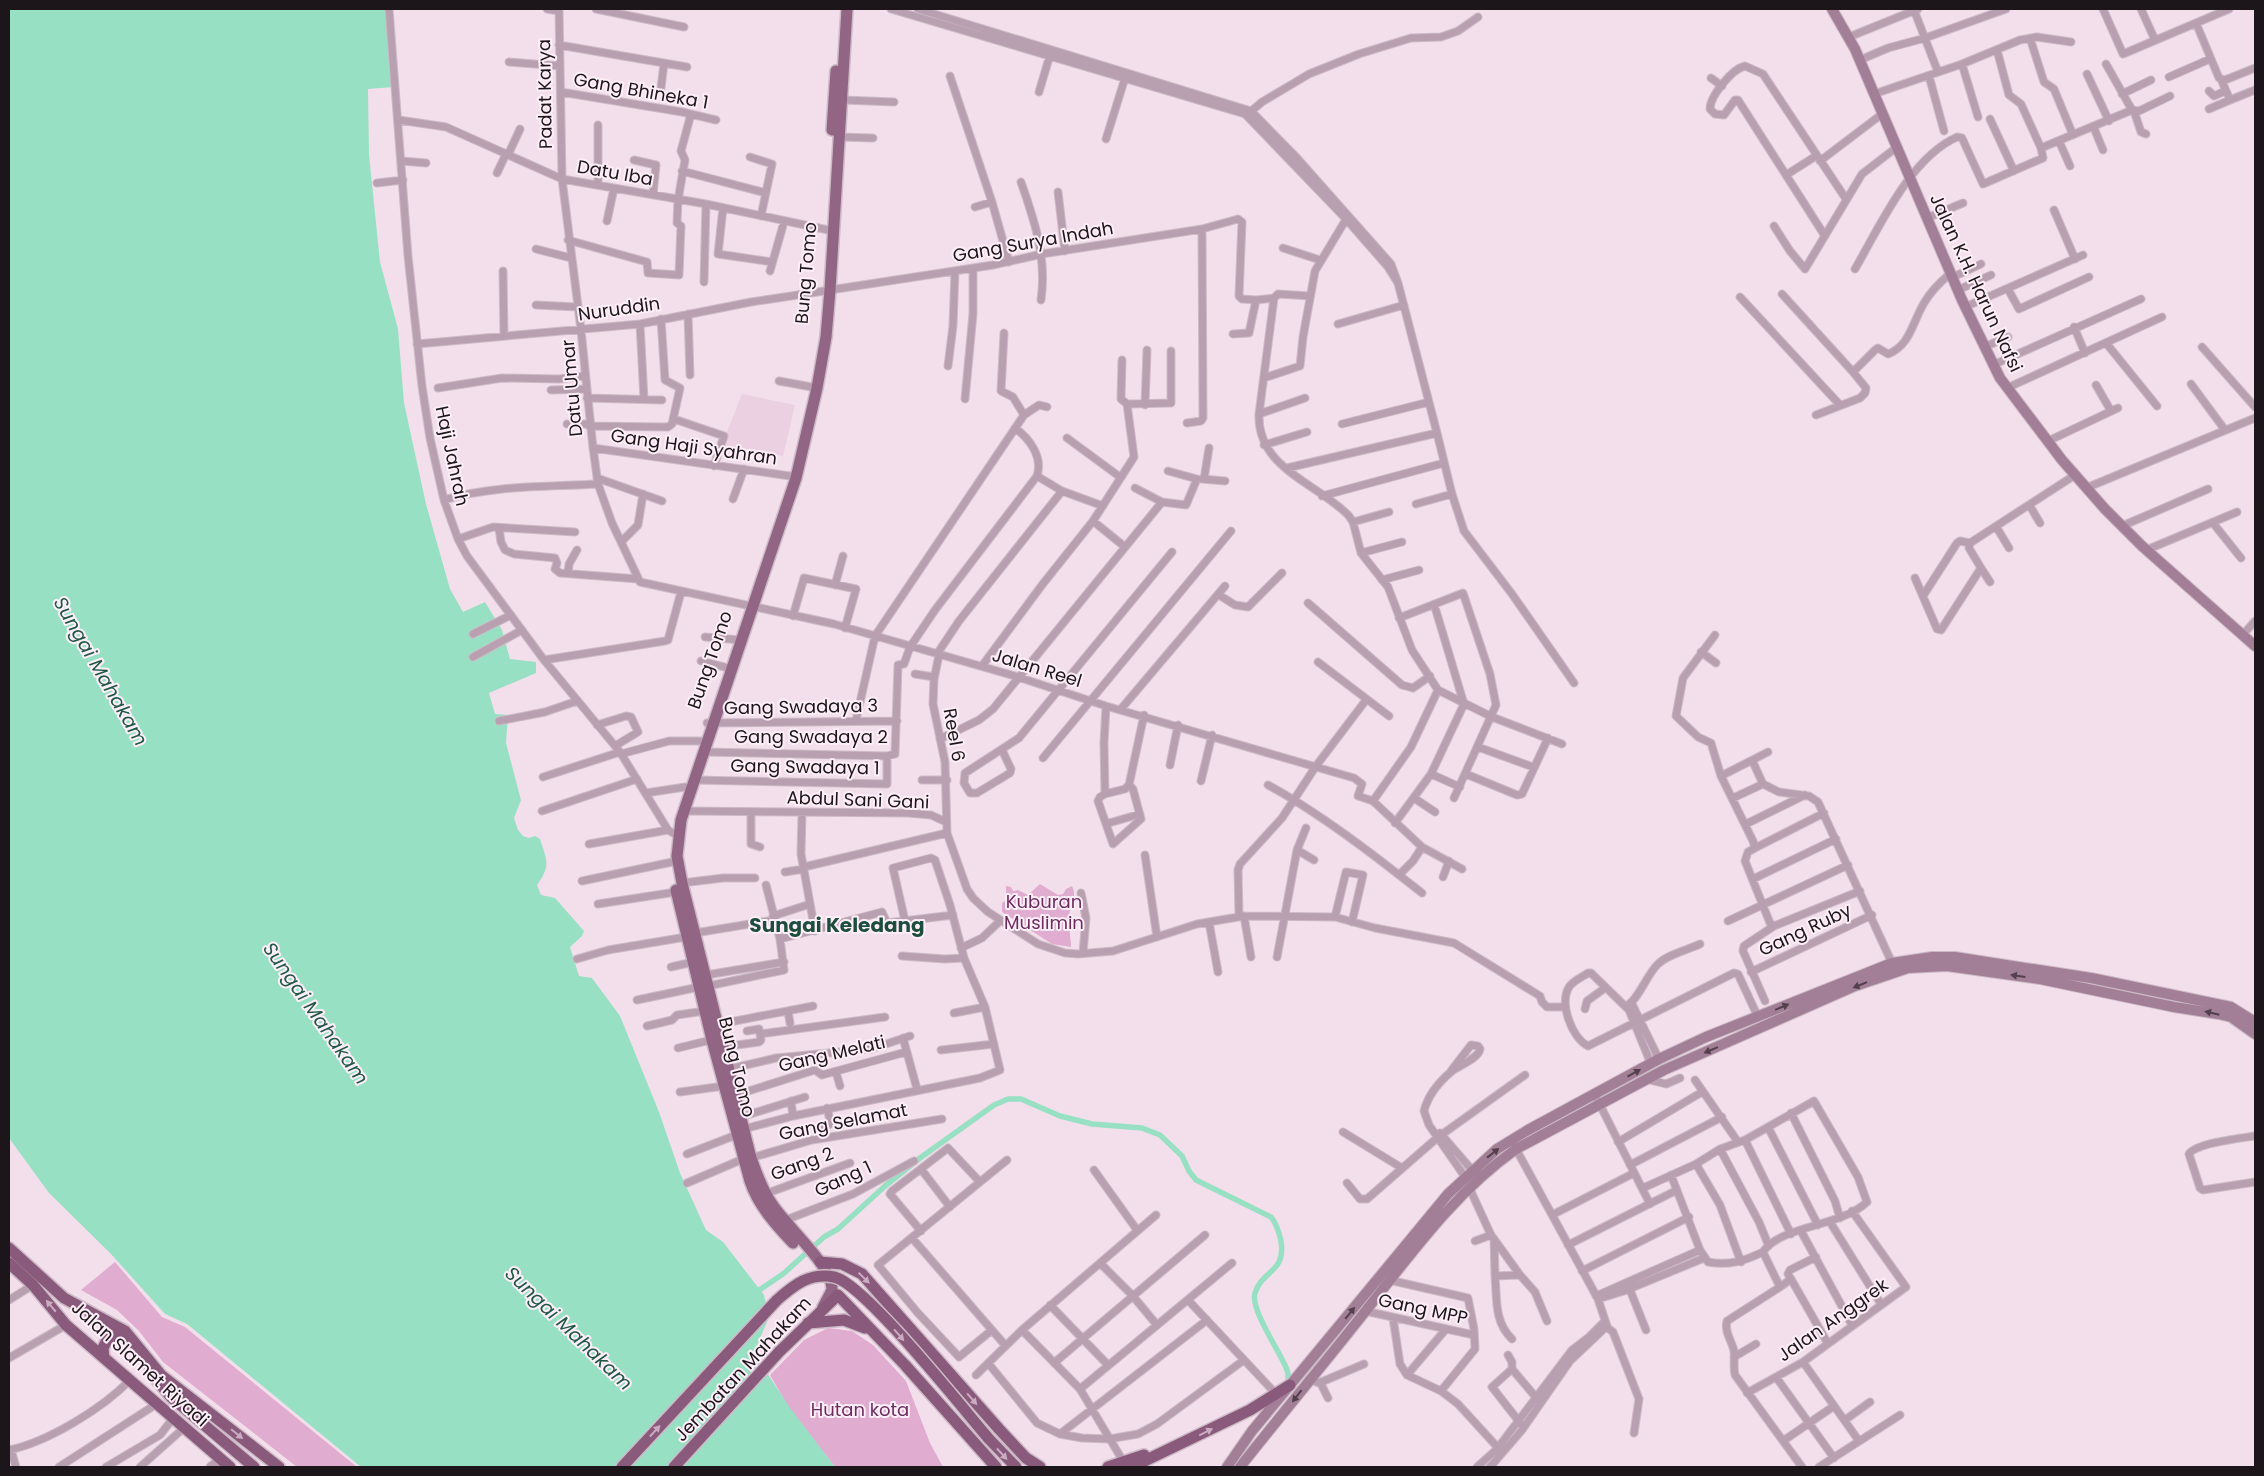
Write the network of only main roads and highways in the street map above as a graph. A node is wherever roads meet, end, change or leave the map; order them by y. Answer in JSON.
{"nodes":[{"id":1,"x":842,"y":9,"type":"edge"},
{"id":2,"x":847,"y":9,"type":"edge"},
{"id":3,"x":1832,"y":9,"type":"edge"},
{"id":4,"x":840,"y":77,"type":"junction"},
{"id":5,"x":839,"y":106,"type":"junction"},
{"id":6,"x":833,"y":198,"type":"junction"},
{"id":7,"x":802,"y":442,"type":"junction"},
{"id":8,"x":2138,"y":540,"type":"junction"},
{"id":9,"x":750,"y":608,"type":"junction"},
{"id":10,"x":2235,"y":622,"type":"junction"},
{"id":11,"x":2255,"y":637,"type":"edge"},
{"id":12,"x":2255,"y":646,"type":"edge"},
{"id":13,"x":689,"y":784,"type":"junction"},
{"id":14,"x":673,"y":834,"type":"junction"},
{"id":15,"x":690,"y":934,"type":"junction"},
{"id":16,"x":2041,"y":974,"type":"junction"},
{"id":17,"x":704,"y":982,"type":"junction"},
{"id":18,"x":2255,"y":1022,"type":"edge"},
{"id":19,"x":713,"y":1025,"type":"junction"},
{"id":20,"x":2255,"y":1034,"type":"edge"},
{"id":21,"x":718,"y":1042,"type":"junction"},
{"id":22,"x":1597,"y":1100,"type":"junction"},
{"id":23,"x":740,"y":1132,"type":"junction"},
{"id":24,"x":747,"y":1159,"type":"junction"},
{"id":25,"x":780,"y":1222,"type":"junction"},
{"id":26,"x":9,"y":1248,"type":"edge"},
{"id":27,"x":820,"y":1262,"type":"junction"},
{"id":28,"x":9,"y":1263,"type":"edge"},
{"id":29,"x":835,"y":1292,"type":"junction"},
{"id":30,"x":808,"y":1323,"type":"junction"},
{"id":31,"x":871,"y":1330,"type":"junction"},
{"id":32,"x":136,"y":1344,"type":"junction"},
{"id":33,"x":1324,"y":1354,"type":"junction"},
{"id":34,"x":104,"y":1358,"type":"junction"},
{"id":35,"x":1290,"y":1385,"type":"junction"},
{"id":36,"x":1162,"y":1454,"type":"junction"},
{"id":37,"x":221,"y":1465,"type":"edge"},
{"id":38,"x":1135,"y":1465,"type":"edge"},
{"id":39,"x":254,"y":1467,"type":"edge"},
{"id":40,"x":278,"y":1467,"type":"edge"},
{"id":41,"x":622,"y":1467,"type":"edge"},
{"id":42,"x":674,"y":1467,"type":"edge"},
{"id":43,"x":996,"y":1467,"type":"edge"},
{"id":44,"x":1016,"y":1467,"type":"edge"},
{"id":45,"x":1040,"y":1467,"type":"edge"},
{"id":46,"x":1108,"y":1467,"type":"edge"},
{"id":47,"x":1227,"y":1467,"type":"edge"},
{"id":48,"x":1240,"y":1467,"type":"edge"}],
"edges":[{"from":1,"to":4,"type":"main road","name":"Bung Tomo"},
{"from":2,"to":4,"type":"main road","name":"Bung Tomo"},
{"from":3,"to":8,"type":"main road","name":"Jalan K.H. Harun Nafsi"},
{"from":4,"to":5,"type":"main road","name":"Bung Tomo"},
{"from":5,"to":6,"type":"main road","name":"Bung Tomo"},
{"from":5,"to":6,"type":"main road","name":"Bung Tomo"},
{"from":6,"to":7,"type":"main road","name":"Bung Tomo"},
{"from":7,"to":9,"type":"main road","name":"Bung Tomo"},
{"from":7,"to":9,"type":"main road","name":"Bung Tomo"},
{"from":8,"to":10,"type":"main road","name":"Jalan K.H. Harun Nafsi"},
{"from":8,"to":10,"type":"main road","name":"Jalan K.H. Harun Nafsi"},
{"from":9,"to":13,"type":"main road","name":"Bung Tomo"},
{"from":10,"to":11,"type":"main road","name":"Jalan K.H. Harun Nafsi"},
{"from":10,"to":12,"type":"main road","name":"Jalan K.H. Harun Nafsi"},
{"from":13,"to":14,"type":"main road","name":"Bung Tomo"},
{"from":13,"to":14,"type":"main road","name":"Bung Tomo"},
{"from":14,"to":15,"type":"main road","name":"Bung Tomo"},
{"from":15,"to":17,"type":"main road","name":"Bung Tomo"},
{"from":15,"to":17,"type":"main road","name":"Bung Tomo"},
{"from":16,"to":18,"type":"main road"},
{"from":20,"to":16,"type":"main road","one_way":true},
{"from":16,"to":22,"type":"main road","one_way":true},
{"from":22,"to":16,"type":"main road","one_way":true},
{"from":17,"to":19,"type":"main road","name":"Bung Tomo"},
{"from":17,"to":19,"type":"main road","name":"Bung Tomo"},
{"from":19,"to":21,"type":"main road","name":"Bung Tomo"},
{"from":21,"to":23,"type":"main road","name":"Bung Tomo"},
{"from":21,"to":23,"type":"main road","name":"Bung Tomo"},
{"from":22,"to":33,"type":"main road"},
{"from":33,"to":22,"type":"main road","one_way":true},
{"from":23,"to":24,"type":"main road","name":"Bung Tomo"},
{"from":24,"to":25,"type":"main road","name":"Bung Tomo"},
{"from":24,"to":25,"type":"main road","name":"Bung Tomo"},
{"from":25,"to":27,"type":"main road","name":"Bung Tomo"},
{"from":25,"to":29,"type":"main road","name":"Bung Tomo"},
{"from":26,"to":32,"type":"highway","name":"Jalan Slamet Riyadi"},
{"from":27,"to":29,"type":"main road","name":"Bung Tomo"},
{"from":27,"to":45,"type":"highway","one_way":true},
{"from":34,"to":28,"type":"highway","name":"Jalan Slamet Riyadi","one_way":true},
{"from":29,"to":30,"type":"highway","name":"Jembatan Mahakam"},
{"from":29,"to":31,"type":"highway"},
{"from":30,"to":31,"type":"highway"},
{"from":30,"to":42,"type":"highway","name":"Jembatan Mahakam"},
{"from":31,"to":43,"type":"highway"},
{"from":32,"to":34,"type":"highway"},
{"from":32,"to":39,"type":"highway","name":"Jalan Slamet Riyadi"},
{"from":32,"to":40,"type":"highway","name":"Jalan Slamet Riyadi","one_way":true},
{"from":33,"to":35,"type":"main road"},
{"from":33,"to":48,"type":"main road","one_way":true},
{"from":34,"to":37,"type":"highway","name":"Jalan Slamet Riyadi"},
{"from":36,"to":35,"type":"highway","one_way":true},
{"from":35,"to":47,"type":"main road"},
{"from":36,"to":38,"type":"highway"},
{"from":36,"to":38,"type":"highway"},
{"from":38,"to":46,"type":"highway"},
{"from":41,"to":44,"type":"highway","one_way":true,"bridge":true}]}
